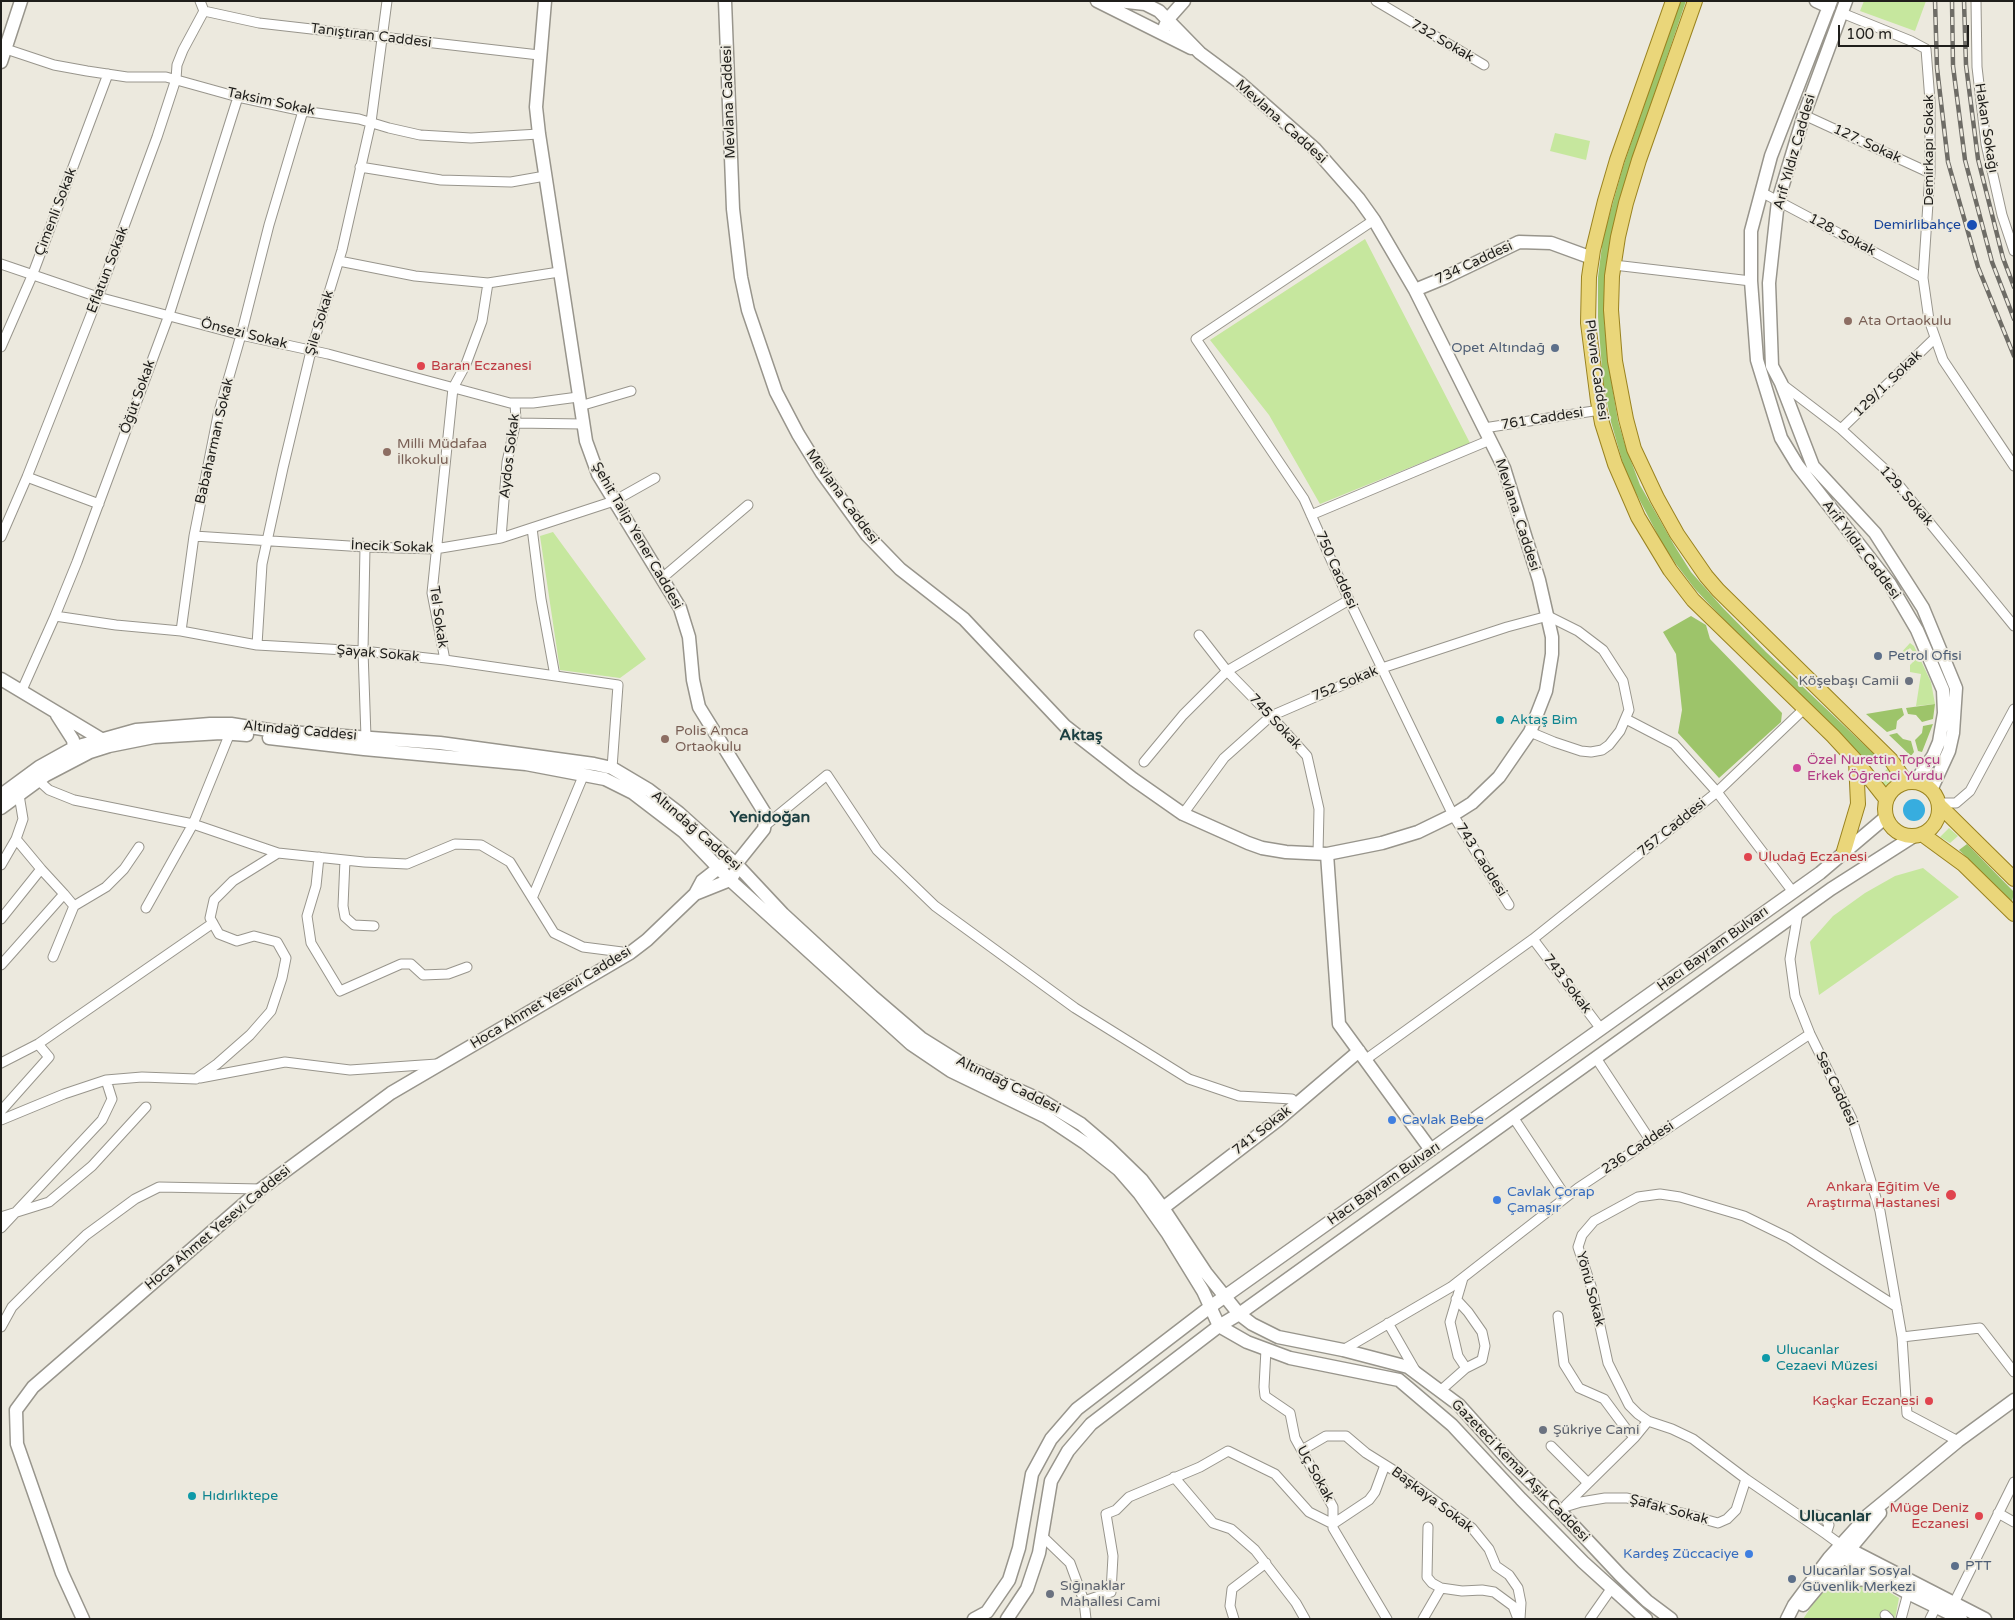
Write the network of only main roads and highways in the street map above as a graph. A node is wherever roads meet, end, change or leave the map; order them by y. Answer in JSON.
{"nodes":[{"id":1,"x":21,"y":1,"type":"edge"},
{"id":2,"x":545,"y":1,"type":"edge"},
{"id":3,"x":726,"y":1,"type":"edge"},
{"id":4,"x":1096,"y":1,"type":"edge"},
{"id":5,"x":1118,"y":1,"type":"edge"},
{"id":6,"x":1184,"y":1,"type":"edge"},
{"id":7,"x":1673,"y":1,"type":"edge"},
{"id":8,"x":1695,"y":1,"type":"edge"},
{"id":9,"x":1816,"y":1,"type":"edge"},
{"id":10,"x":1152,"y":3,"type":"edge"},
{"id":11,"x":1830,"y":4,"type":"edge"},
{"id":12,"x":1844,"y":7,"type":"edge"},
{"id":13,"x":1168,"y":19,"type":"junction"},
{"id":14,"x":1134,"y":21,"type":"junction"},
{"id":15,"x":1161,"y":33,"type":"junction"},
{"id":16,"x":1200,"y":53,"type":"junction"},
{"id":17,"x":1,"y":62,"type":"edge"},
{"id":18,"x":1592,"y":258,"type":"junction"},
{"id":19,"x":1415,"y":290,"type":"junction"},
{"id":20,"x":1,"y":679,"type":"edge"},
{"id":21,"x":54,"y":711,"type":"junction"},
{"id":22,"x":101,"y":738,"type":"junction"},
{"id":23,"x":75,"y":753,"type":"junction"},
{"id":24,"x":1856,"y":761,"type":"junction"},
{"id":25,"x":1910,"y":782,"type":"junction"},
{"id":26,"x":1931,"y":790,"type":"junction"},
{"id":27,"x":1,"y":795,"type":"edge"},
{"id":28,"x":1886,"y":799,"type":"junction"},
{"id":29,"x":1938,"y":804,"type":"junction"},
{"id":30,"x":1,"y":808,"type":"edge"},
{"id":31,"x":1886,"y":817,"type":"junction"},
{"id":32,"x":1918,"y":835,"type":"junction"},
{"id":33,"x":1844,"y":851,"type":"junction"},
{"id":34,"x":1323,"y":854,"type":"junction"},
{"id":35,"x":735,"y":863,"type":"junction"},
{"id":36,"x":718,"y":867,"type":"junction"},
{"id":37,"x":2014,"y":879,"type":"edge"},
{"id":38,"x":730,"y":880,"type":"junction"},
{"id":39,"x":695,"y":894,"type":"junction"},
{"id":40,"x":2014,"y":914,"type":"edge"},
{"id":41,"x":1362,"y":1055,"type":"junction"},
{"id":42,"x":1431,"y":1150,"type":"junction"},
{"id":43,"x":1163,"y":1208,"type":"junction"},
{"id":44,"x":1226,"y":1297,"type":"junction"},
{"id":45,"x":1210,"y":1307,"type":"junction"},
{"id":46,"x":1239,"y":1314,"type":"junction"},
{"id":47,"x":1218,"y":1326,"type":"junction"},
{"id":48,"x":2014,"y":1400,"type":"edge"},
{"id":49,"x":1842,"y":1552,"type":"junction"},
{"id":50,"x":1889,"y":1583,"type":"junction"},
{"id":51,"x":1821,"y":1584,"type":"junction"},
{"id":52,"x":83,"y":1619,"type":"edge"},
{"id":53,"x":974,"y":1619,"type":"edge"},
{"id":54,"x":1007,"y":1619,"type":"edge"},
{"id":55,"x":1646,"y":1619,"type":"edge"},
{"id":56,"x":1671,"y":1619,"type":"edge"},
{"id":57,"x":1788,"y":1619,"type":"edge"},
{"id":58,"x":1961,"y":1619,"type":"edge"},
{"id":59,"x":1985,"y":1619,"type":"edge"}],
"edges":[{"from":1,"to":17,"type":"main road"},
{"from":2,"to":35,"type":"main road","name":"Şehit Talip Yener Caddesi"},
{"from":3,"to":34,"type":"main road","name":"Mevlana Caddesi"},
{"from":4,"to":14,"type":"main road","name":"Mevlana. Caddesi"},
{"from":5,"to":10,"type":"main road","name":"Mevlana. Caddesi"},
{"from":6,"to":13,"type":"main road"},
{"from":7,"to":18,"type":"main road","name":"Plevne Caddesi"},
{"from":8,"to":25,"type":"main road","name":"Plevne Caddesi"},
{"from":9,"to":11,"type":"main road"},
{"from":10,"to":13,"type":"main road","name":"Mevlana. Caddesi"},
{"from":10,"to":14,"type":"main road"},
{"from":11,"to":25,"type":"main road","name":"Arif Yıldız Caddesi"},
{"from":12,"to":26,"type":"main road","name":"Arif Yıldız Caddesi"},
{"from":13,"to":15,"type":"main road"},
{"from":13,"to":16,"type":"main road","name":"Mevlana. Caddesi"},
{"from":14,"to":15,"type":"main road","name":"Mevlana. Caddesi"},
{"from":15,"to":16,"type":"main road","name":"Mevlana. Caddesi"},
{"from":16,"to":19,"type":"main road","name":"Mevlana. Caddesi"},
{"from":18,"to":19,"type":"main road","name":"734 Caddesi"},
{"from":18,"to":24,"type":"main road","name":"Plevne Caddesi"},
{"from":19,"to":34,"type":"main road","name":"Mevlana. Caddesi"},
{"from":20,"to":21,"type":"main road"},
{"from":21,"to":22,"type":"main road"},
{"from":21,"to":23,"type":"main road"},
{"from":22,"to":23,"type":"main road","name":"Altındağ Caddesi"},
{"from":22,"to":35,"type":"main road","name":"Altındağ Caddesi"},
{"from":23,"to":27,"type":"main road","name":"Altındağ Caddesi"},
{"from":23,"to":30,"type":"main road","name":"Altındağ Caddesi"},
{"from":23,"to":36,"type":"main road","name":"Altındağ Caddesi"},
{"from":24,"to":28,"type":"main road","name":"Plevne Caddesi"},
{"from":24,"to":33,"type":"main road"},
{"from":25,"to":26,"type":"main road"},
{"from":25,"to":28,"type":"main road"},
{"from":26,"to":29,"type":"main road"},
{"from":28,"to":31,"type":"main road"},
{"from":29,"to":32,"type":"main road"},
{"from":29,"to":37,"type":"main road"},
{"from":31,"to":32,"type":"main road"},
{"from":31,"to":33,"type":"main road","name":"Hacı Bayram Bulvarı"},
{"from":32,"to":40,"type":"main road"},
{"from":32,"to":46,"type":"main road","name":"Hacı Bayram Bulvarı"},
{"from":33,"to":42,"type":"main road","name":"Hacı Bayram Bulvarı"},
{"from":34,"to":41,"type":"main road","name":"745 Sokak"},
{"from":35,"to":36,"type":"main road","name":"Hoca Ahmet Yesevi Caddesi"},
{"from":35,"to":38,"type":"main road"},
{"from":35,"to":43,"type":"main road","name":"Altındağ Caddesi"},
{"from":36,"to":38,"type":"main road","name":"Altındağ Caddesi"},
{"from":36,"to":39,"type":"main road","name":"Hoca Ahmet Yesevi Caddesi"},
{"from":38,"to":39,"type":"main road","name":"Hoca Ahmet Yesevi Caddesi"},
{"from":38,"to":45,"type":"main road","name":"Altındağ Caddesi"},
{"from":39,"to":52,"type":"main road","name":"Hoca Ahmet Yesevi Caddesi"},
{"from":41,"to":42,"type":"main road","name":"745 Sokak"},
{"from":41,"to":43,"type":"main road","name":"741 Sokak"},
{"from":42,"to":44,"type":"main road","name":"Hacı Bayram Bulvarı"},
{"from":43,"to":44,"type":"main road","name":"Altındağ Caddesi"},
{"from":44,"to":45,"type":"main road","name":"Hacı Bayram Bulvarı"},
{"from":44,"to":46,"type":"main road","name":"Altındağ Caddesi"},
{"from":45,"to":47,"type":"main road","name":"Altındağ Caddesi"},
{"from":45,"to":53,"type":"main road","name":"Hacı Bayram Bulvarı"},
{"from":46,"to":47,"type":"main road","name":"Hacı Bayram Bulvarı"},
{"from":46,"to":56,"type":"main road","name":"Gazeteci Kemal Aşık Caddesi"},
{"from":47,"to":54,"type":"main road","name":"Hacı Bayram Bulvarı"},
{"from":47,"to":55,"type":"main road","name":"Gazeteci Kemal Aşık Caddesi"},
{"from":48,"to":49,"type":"main road"},
{"from":49,"to":50,"type":"main road"},
{"from":49,"to":51,"type":"main road"},
{"from":49,"to":57,"type":"main road"},
{"from":49,"to":59,"type":"main road"},
{"from":50,"to":51,"type":"main road"},
{"from":50,"to":58,"type":"main road"},
{"from":51,"to":57,"type":"main road"}]}
